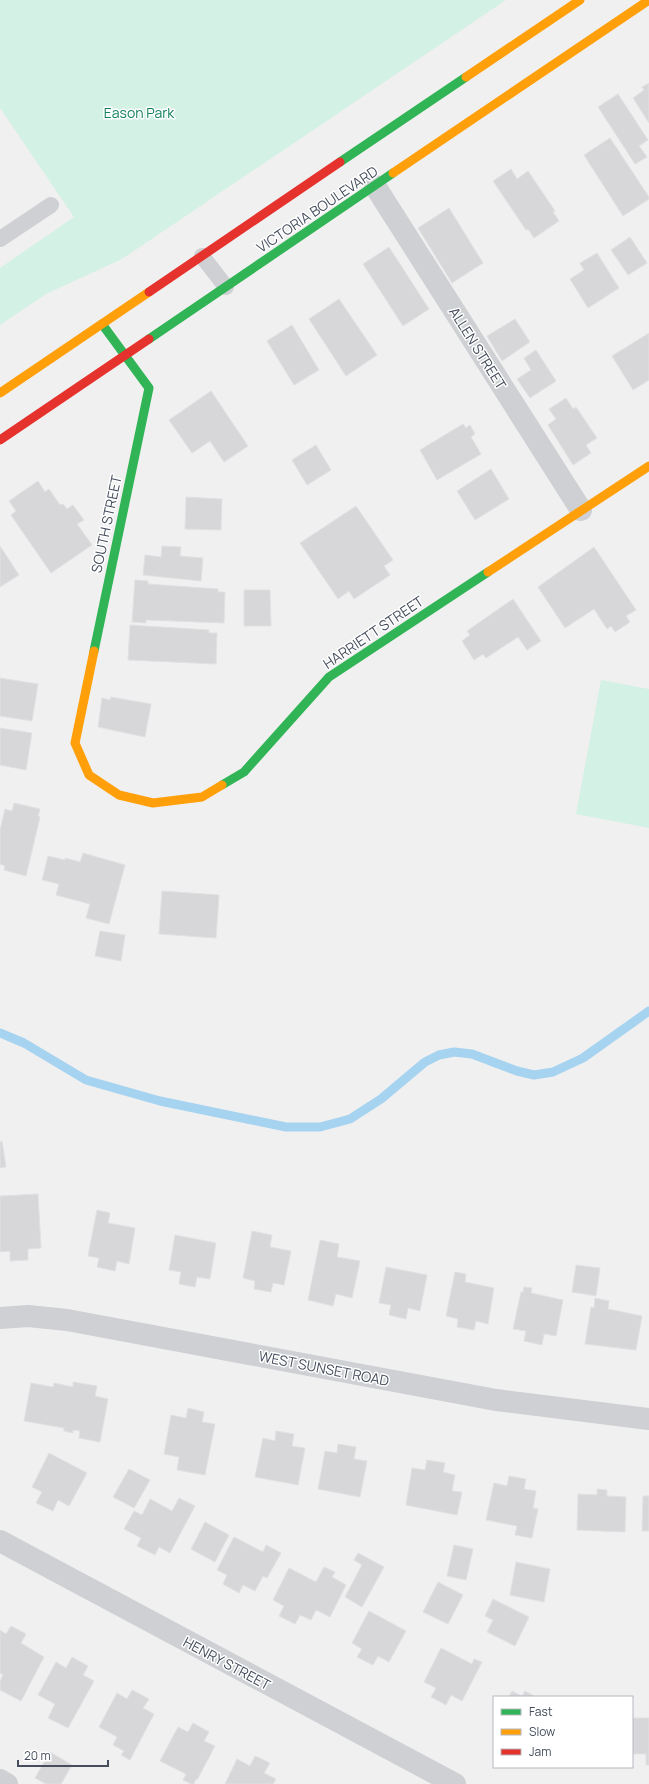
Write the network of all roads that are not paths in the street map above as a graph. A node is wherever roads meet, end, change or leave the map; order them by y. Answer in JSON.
{"nodes":[{"id":1,"x":580,"y":0,"type":"edge"},
{"id":2,"x":649,"y":0,"type":"edge"},
{"id":3,"x":375,"y":186,"type":"junction"},
{"id":4,"x":51,"y":205,"type":"dead end"},
{"id":5,"x":0,"y":239,"type":"edge"},
{"id":6,"x":202,"y":256,"type":"junction"},
{"id":7,"x":226,"y":287,"type":"junction"},
{"id":8,"x":102,"y":324,"type":"junction"},
{"id":9,"x":125,"y":356,"type":"junction"},
{"id":10,"x":0,"y":393,"type":"edge"},
{"id":11,"x":0,"y":440,"type":"edge"},
{"id":12,"x":649,"y":466,"type":"edge"},
{"id":13,"x":581,"y":510,"type":"junction"},
{"id":14,"x":76,"y":743,"type":"joint"},
{"id":15,"x":0,"y":1318,"type":"edge"},
{"id":16,"x":649,"y":1419,"type":"edge"},
{"id":17,"x":0,"y":1541,"type":"edge"},
{"id":18,"x":0,"y":1780,"type":"edge"},
{"id":19,"x":7,"y":1784,"type":"edge"},
{"id":20,"x":455,"y":1784,"type":"edge"}],
"edges":[{"from":1,"to":6,"type":"main road","name":"VICTORIA BOULEVARD"},
{"from":2,"to":3,"type":"main road","name":"VICTORIA BOULEVARD"},
{"from":3,"to":7,"type":"main road","name":"VICTORIA BOULEVARD"},
{"from":3,"to":13,"type":"street","name":"ALLEN STREET"},
{"from":4,"to":5,"type":"lane"},
{"from":6,"to":7,"type":"lane"},
{"from":6,"to":8,"type":"main road","name":"VICTORIA BOULEVARD"},
{"from":7,"to":9,"type":"main road","name":"VICTORIA BOULEVARD"},
{"from":8,"to":9,"type":"main road","name":"SOUTH STREET"},
{"from":8,"to":10,"type":"main road","name":"VICTORIA BOULEVARD"},
{"from":9,"to":11,"type":"main road","name":"VICTORIA BOULEVARD"},
{"from":9,"to":14,"type":"main road","name":"SOUTH STREET"},
{"from":12,"to":13,"type":"main road","name":"HARRIETT STREET"},
{"from":13,"to":14,"type":"main road","name":"HARRIETT STREET"},
{"from":15,"to":16,"type":"street","name":"WEST SUNSET ROAD"},
{"from":17,"to":20,"type":"street","name":"HENRY STREET"},
{"from":18,"to":19,"type":"street"}]}
